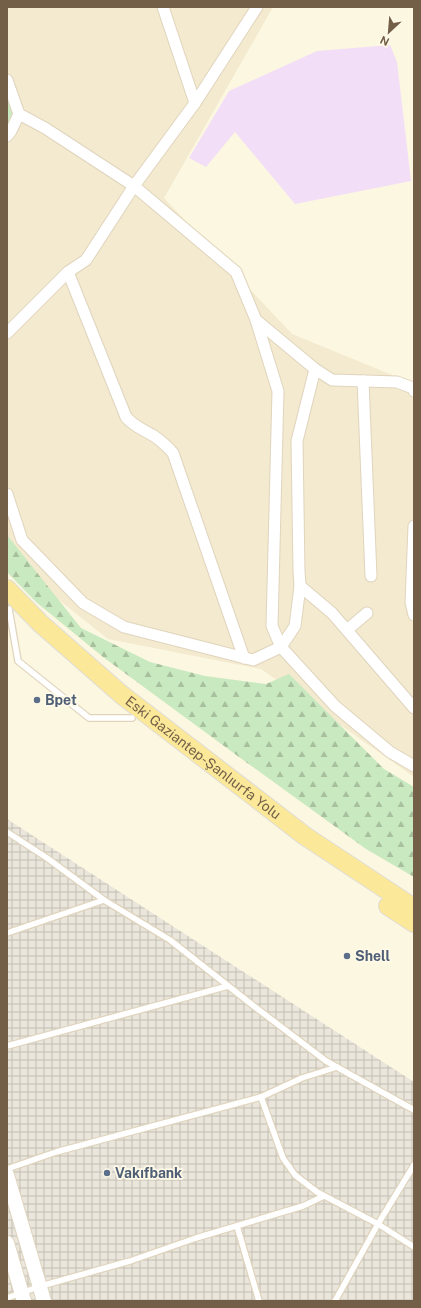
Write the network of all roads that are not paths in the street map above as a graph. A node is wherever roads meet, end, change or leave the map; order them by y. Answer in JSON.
{"nodes":[{"id":1,"x":163,"y":7,"type":"edge"},
{"id":2,"x":257,"y":7,"type":"edge"},
{"id":3,"x":7,"y":80,"type":"edge"},
{"id":4,"x":196,"y":103,"type":"junction"},
{"id":5,"x":19,"y":114,"type":"junction"},
{"id":6,"x":7,"y":136,"type":"edge"},
{"id":7,"x":134,"y":186,"type":"junction"},
{"id":8,"x":68,"y":272,"type":"junction"},
{"id":9,"x":256,"y":320,"type":"junction"},
{"id":10,"x":7,"y":333,"type":"edge"},
{"id":11,"x":315,"y":369,"type":"junction"},
{"id":12,"x":363,"y":381,"type":"junction"},
{"id":13,"x":414,"y":391,"type":"edge"},
{"id":14,"x":7,"y":494,"type":"edge"},
{"id":15,"x":414,"y":526,"type":"edge"},
{"id":16,"x":371,"y":576,"type":"dead end"},
{"id":17,"x":300,"y":586,"type":"junction"},
{"id":18,"x":7,"y":589,"type":"edge"},
{"id":19,"x":8,"y":608,"type":"edge"},
{"id":20,"x":367,"y":613,"type":"dead end"},
{"id":21,"x":414,"y":615,"type":"edge"},
{"id":22,"x":347,"y":630,"type":"junction"},
{"id":23,"x":281,"y":647,"type":"junction"},
{"id":24,"x":244,"y":658,"type":"junction"},
{"id":25,"x":414,"y":708,"type":"edge"},
{"id":26,"x":132,"y":718,"type":"junction"},
{"id":27,"x":414,"y":766,"type":"edge"},
{"id":28,"x":7,"y":832,"type":"edge"},
{"id":29,"x":104,"y":900,"type":"junction"},
{"id":30,"x":414,"y":908,"type":"edge"},
{"id":31,"x":414,"y":922,"type":"edge"},
{"id":32,"x":7,"y":933,"type":"edge"},
{"id":33,"x":228,"y":986,"type":"junction"},
{"id":34,"x":7,"y":1046,"type":"edge"},
{"id":35,"x":337,"y":1067,"type":"junction"},
{"id":36,"x":261,"y":1097,"type":"junction"},
{"id":37,"x":414,"y":1110,"type":"edge"},
{"id":38,"x":414,"y":1165,"type":"edge"},
{"id":39,"x":7,"y":1169,"type":"edge"},
{"id":40,"x":7,"y":1175,"type":"edge"},
{"id":41,"x":324,"y":1196,"type":"junction"},
{"id":42,"x":378,"y":1224,"type":"junction"},
{"id":43,"x":236,"y":1226,"type":"junction"},
{"id":44,"x":7,"y":1243,"type":"edge"},
{"id":45,"x":414,"y":1247,"type":"edge"},
{"id":46,"x":41,"y":1286,"type":"junction"},
{"id":47,"x":23,"y":1297,"type":"edge"},
{"id":48,"x":7,"y":1298,"type":"edge"},
{"id":49,"x":44,"y":1301,"type":"edge"},
{"id":50,"x":258,"y":1301,"type":"edge"},
{"id":51,"x":335,"y":1301,"type":"edge"}],
"edges":[{"from":1,"to":4,"type":"street"},
{"from":2,"to":4,"type":"street"},
{"from":3,"to":5,"type":"street"},
{"from":4,"to":7,"type":"street"},
{"from":5,"to":6,"type":"street"},
{"from":5,"to":7,"type":"street"},
{"from":7,"to":8,"type":"street"},
{"from":7,"to":9,"type":"street"},
{"from":8,"to":10,"type":"street"},
{"from":8,"to":24,"type":"street"},
{"from":9,"to":11,"type":"street"},
{"from":9,"to":23,"type":"street"},
{"from":11,"to":12,"type":"street"},
{"from":11,"to":17,"type":"street"},
{"from":12,"to":13,"type":"street"},
{"from":12,"to":16,"type":"street"},
{"from":14,"to":24,"type":"street"},
{"from":15,"to":21,"type":"street"},
{"from":17,"to":22,"type":"street"},
{"from":17,"to":23,"type":"street"},
{"from":18,"to":30,"type":"main road","name":"Eski Gaziantep-Şanlıurfa Yolu"},
{"from":19,"to":26,"type":"main road","name":"Eski Gaziantep-Şanlıurfa Yolu"},
{"from":19,"to":26,"type":"lane"},
{"from":20,"to":22,"type":"street"},
{"from":22,"to":25,"type":"street"},
{"from":23,"to":24,"type":"street"},
{"from":23,"to":27,"type":"street"},
{"from":26,"to":31,"type":"main road","name":"Eski Gaziantep-Şanlıurfa Yolu"},
{"from":28,"to":29,"type":"lane"},
{"from":29,"to":32,"type":"lane"},
{"from":29,"to":33,"type":"lane"},
{"from":33,"to":34,"type":"lane"},
{"from":33,"to":35,"type":"lane"},
{"from":35,"to":36,"type":"lane"},
{"from":35,"to":37,"type":"lane"},
{"from":36,"to":39,"type":"lane"},
{"from":36,"to":41,"type":"lane"},
{"from":38,"to":42,"type":"lane"},
{"from":40,"to":46,"type":"street"},
{"from":41,"to":42,"type":"lane"},
{"from":41,"to":43,"type":"lane"},
{"from":42,"to":45,"type":"lane"},
{"from":42,"to":51,"type":"lane"},
{"from":43,"to":46,"type":"lane"},
{"from":43,"to":50,"type":"lane"},
{"from":44,"to":47,"type":"street"},
{"from":46,"to":47,"type":"lane"},
{"from":46,"to":49,"type":"street"},
{"from":47,"to":48,"type":"lane"}]}
